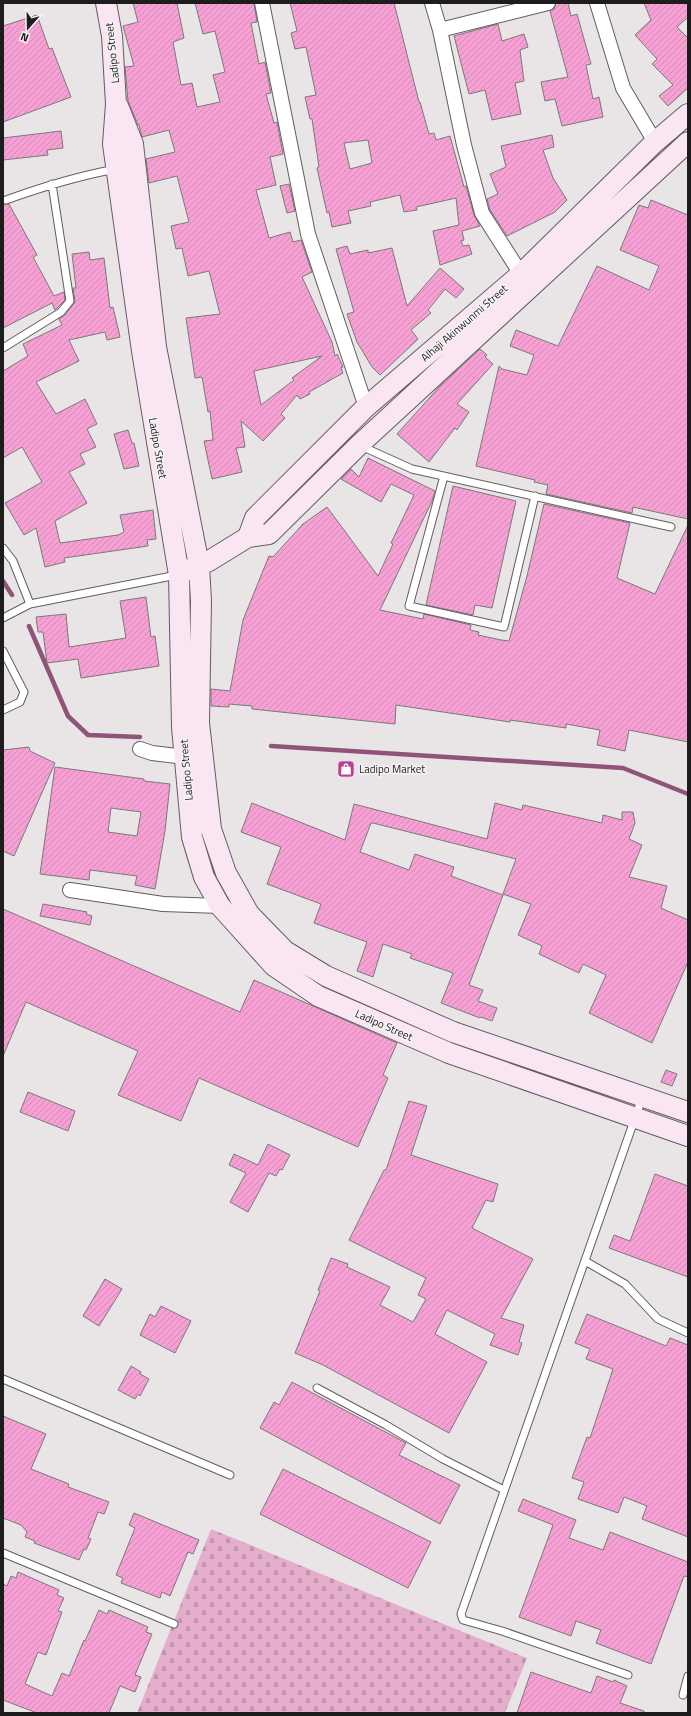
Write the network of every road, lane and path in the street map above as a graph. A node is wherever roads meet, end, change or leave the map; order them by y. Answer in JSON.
{"nodes":[{"id":1,"x":106,"y":3,"type":"edge"},
{"id":2,"x":262,"y":3,"type":"edge"},
{"id":3,"x":432,"y":3,"type":"edge"},
{"id":4,"x":548,"y":3,"type":"edge"},
{"id":5,"x":597,"y":3,"type":"edge"},
{"id":6,"x":440,"y":30,"type":"junction"},
{"id":7,"x":116,"y":104,"type":"junction"},
{"id":8,"x":688,"y":114,"type":"edge"},
{"id":9,"x":655,"y":142,"type":"junction"},
{"id":10,"x":688,"y":142,"type":"edge"},
{"id":11,"x":116,"y":169,"type":"junction"},
{"id":12,"x":52,"y":184,"type":"junction"},
{"id":13,"x":6,"y":200,"type":"dead end"},
{"id":14,"x":521,"y":274,"type":"junction"},
{"id":15,"x":3,"y":348,"type":"edge"},
{"id":16,"x":366,"y":407,"type":"junction"},
{"id":17,"x":359,"y":445,"type":"junction"},
{"id":18,"x":444,"y":476,"type":"junction"},
{"id":19,"x":535,"y":496,"type":"junction"},
{"id":20,"x":671,"y":527,"type":"dead end"},
{"id":21,"x":248,"y":537,"type":"junction"},
{"id":22,"x":3,"y":548,"type":"edge"},
{"id":23,"x":199,"y":565,"type":"junction"},
{"id":24,"x":179,"y":575,"type":"junction"},
{"id":25,"x":30,"y":604,"type":"junction"},
{"id":26,"x":3,"y":618,"type":"edge"},
{"id":27,"x":3,"y":651,"type":"edge"},
{"id":28,"x":3,"y":710,"type":"edge"},
{"id":29,"x":140,"y":749,"type":"dead end"},
{"id":30,"x":185,"y":757,"type":"junction"},
{"id":31,"x":70,"y":890,"type":"dead end"},
{"id":32,"x":220,"y":906,"type":"junction"},
{"id":33,"x":643,"y":1096,"type":"junction"},
{"id":34,"x":688,"y":1112,"type":"edge"},
{"id":35,"x":635,"y":1118,"type":"junction"},
{"id":36,"x":688,"y":1136,"type":"edge"},
{"id":37,"x":585,"y":1261,"type":"junction"},
{"id":38,"x":688,"y":1333,"type":"edge"},
{"id":39,"x":3,"y":1379,"type":"edge"},
{"id":40,"x":317,"y":1388,"type":"dead end"},
{"id":41,"x":230,"y":1475,"type":"dead end"},
{"id":42,"x":504,"y":1490,"type":"junction"},
{"id":43,"x":3,"y":1553,"type":"edge"},
{"id":44,"x":174,"y":1624,"type":"dead end"},
{"id":45,"x":628,"y":1675,"type":"dead end"},
{"id":46,"x":688,"y":1676,"type":"edge"},
{"id":47,"x":683,"y":1694,"type":"dead end"}],
"edges":[{"from":1,"to":7,"type":"main road","name":"Ladipo Street"},
{"from":2,"to":16,"type":"street"},
{"from":3,"to":6,"type":"street"},
{"from":4,"to":6,"type":"street"},
{"from":5,"to":9,"type":"street"},
{"from":6,"to":14,"type":"street"},
{"from":7,"to":11,"type":"main road","name":"Ladipo Street"},
{"from":7,"to":23,"type":"main road","name":"Ladipo Street"},
{"from":8,"to":9,"type":"main road","name":"Alhaji Akinwunmi Street"},
{"from":9,"to":14,"type":"main road","name":"Alhaji Akinwunmi Street"},
{"from":10,"to":17,"type":"main road","name":"Alhaji Akinwunmi Street"},
{"from":11,"to":12,"type":"lane"},
{"from":11,"to":24,"type":"main road","name":"Ladipo Street"},
{"from":12,"to":13,"type":"lane"},
{"from":12,"to":15,"type":"lane"},
{"from":14,"to":16,"type":"main road","name":"Alhaji Akinwunmi Street"},
{"from":16,"to":21,"type":"main road","name":"Alhaji Akinwunmi Street"},
{"from":17,"to":18,"type":"lane"},
{"from":17,"to":21,"type":"main road","name":"Alhaji Akinwunmi Street"},
{"from":18,"to":19,"type":"lane"},
{"from":18,"to":19,"type":"lane"},
{"from":19,"to":20,"type":"lane"},
{"from":21,"to":23,"type":"main road","name":"Alhaji Akinwunmi Street"},
{"from":22,"to":25,"type":"lane"},
{"from":23,"to":24,"type":"main road","name":"Alhaji Akinwunmi Street"},
{"from":23,"to":33,"type":"main road","name":"Ladipo Street"},
{"from":24,"to":25,"type":"lane"},
{"from":24,"to":30,"type":"main road","name":"Ladipo Street"},
{"from":25,"to":26,"type":"lane"},
{"from":27,"to":28,"type":"lane"},
{"from":29,"to":30,"type":"street"},
{"from":30,"to":32,"type":"main road","name":"Ladipo Street"},
{"from":31,"to":32,"type":"street"},
{"from":32,"to":35,"type":"main road","name":"Ladipo Street"},
{"from":33,"to":34,"type":"main road","name":"Ladipo Street"},
{"from":33,"to":35,"type":"lane"},
{"from":35,"to":36,"type":"main road","name":"Ladipo Street"},
{"from":35,"to":37,"type":"lane"},
{"from":37,"to":38,"type":"lane"},
{"from":37,"to":42,"type":"lane"},
{"from":39,"to":41,"type":"lane"},
{"from":40,"to":42,"type":"lane"},
{"from":42,"to":45,"type":"lane"},
{"from":43,"to":44,"type":"lane"},
{"from":46,"to":47,"type":"lane"}]}
